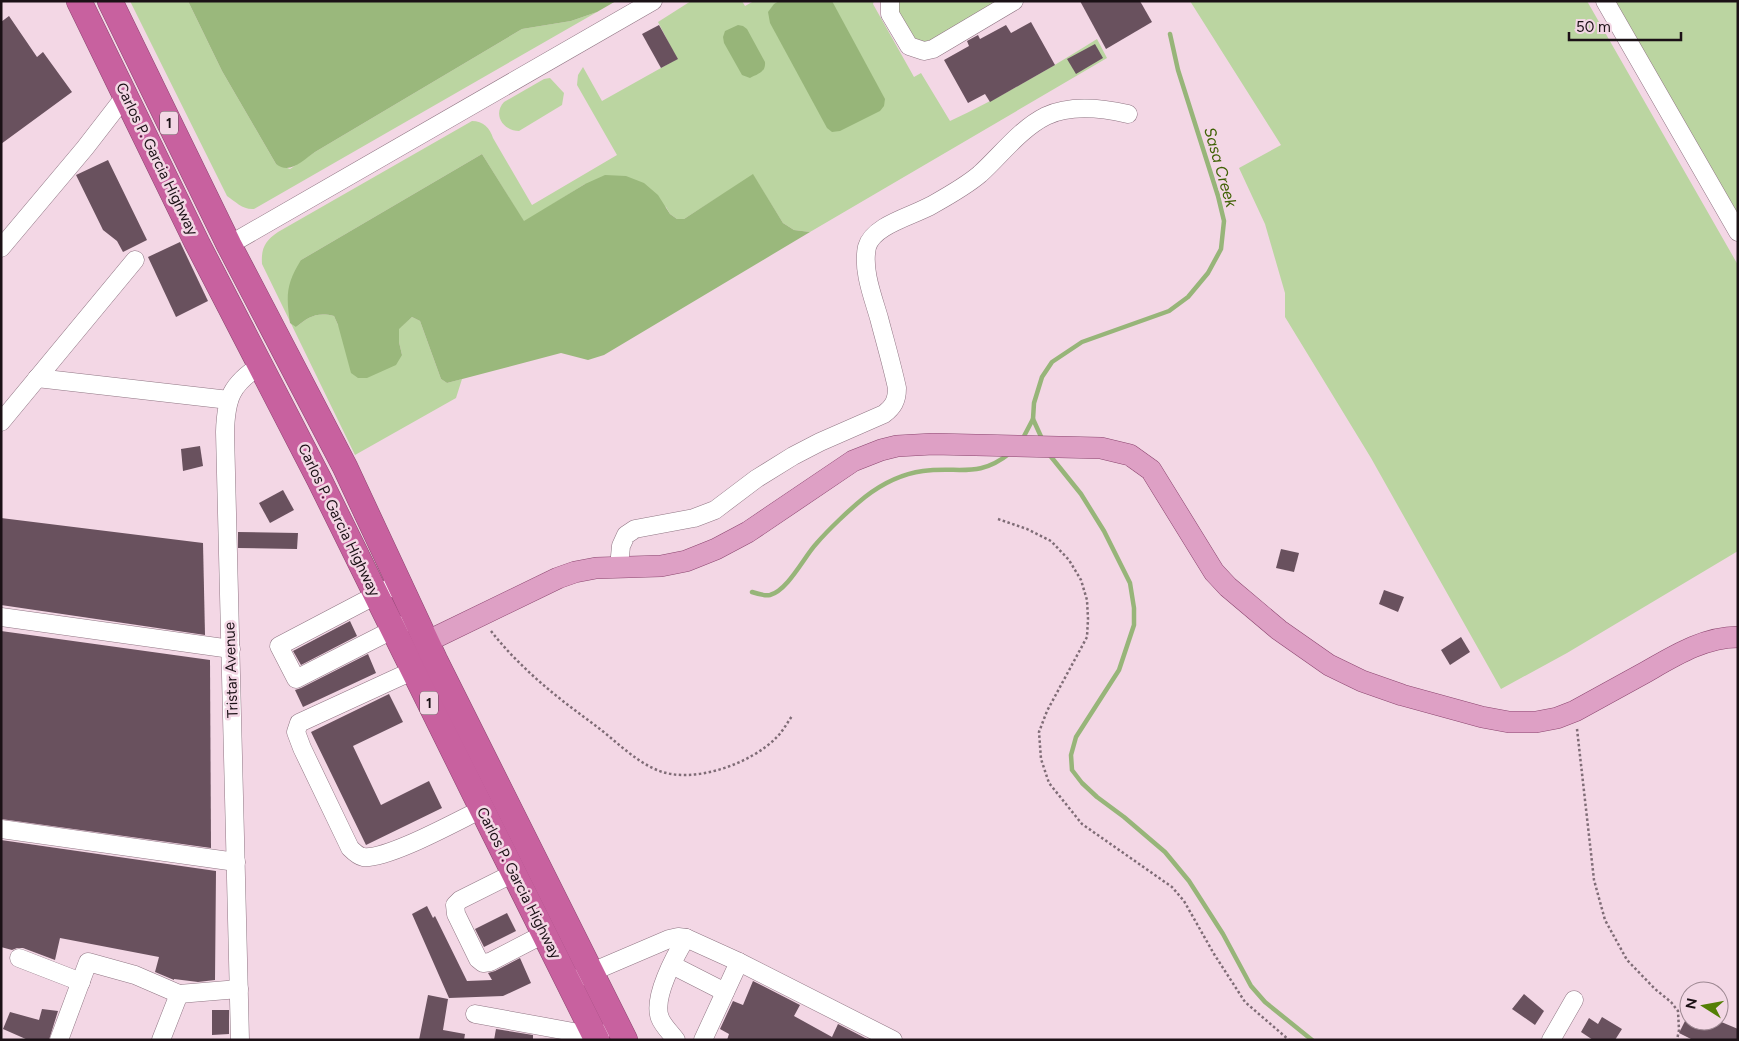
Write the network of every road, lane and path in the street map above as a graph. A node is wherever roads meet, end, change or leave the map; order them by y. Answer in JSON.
{"nodes":[{"id":1,"x":79,"y":1,"type":"edge"},
{"id":2,"x":110,"y":1,"type":"edge"},
{"id":3,"x":653,"y":1,"type":"edge"},
{"id":4,"x":890,"y":1,"type":"edge"},
{"id":5,"x":1014,"y":1,"type":"edge"},
{"id":6,"x":1605,"y":1,"type":"edge"},
{"id":7,"x":126,"y":95,"type":"junction"},
{"id":8,"x":1128,"y":114,"type":"dead end"},
{"id":9,"x":1738,"y":232,"type":"edge"},
{"id":10,"x":197,"y":243,"type":"junction"},
{"id":11,"x":229,"y":245,"type":"junction"},
{"id":12,"x":1,"y":248,"type":"edge"},
{"id":13,"x":135,"y":260,"type":"dead end"},
{"id":14,"x":220,"y":285,"type":"junction"},
{"id":15,"x":261,"y":365,"type":"junction"},
{"id":16,"x":37,"y":378,"type":"junction"},
{"id":17,"x":229,"y":400,"type":"junction"},
{"id":18,"x":1,"y":422,"type":"edge"},
{"id":19,"x":345,"y":466,"type":"junction"},
{"id":20,"x":319,"y":479,"type":"junction"},
{"id":21,"x":998,"y":519,"type":"dead end"},
{"id":22,"x":619,"y":567,"type":"junction"},
{"id":23,"x":399,"y":583,"type":"junction"},
{"id":24,"x":376,"y":595,"type":"junction"},
{"id":25,"x":479,"y":616,"type":"junction"},
{"id":26,"x":1,"y":617,"type":"edge"},
{"id":27,"x":415,"y":618,"type":"junction"},
{"id":28,"x":394,"y":630,"type":"junction"},
{"id":29,"x":1738,"y":637,"type":"edge"},
{"id":30,"x":231,"y":649,"type":"junction"},
{"id":31,"x":425,"y":657,"type":"junction"},
{"id":32,"x":1575,"y":711,"type":"junction"},
{"id":33,"x":792,"y":716,"type":"dead end"},
{"id":34,"x":470,"y":730,"type":"junction"},
{"id":35,"x":448,"y":741,"type":"junction"},
{"id":36,"x":482,"y":810,"type":"junction"},
{"id":37,"x":1,"y":829,"type":"edge"},
{"id":38,"x":236,"y":862,"type":"junction"},
{"id":39,"x":514,"y":873,"type":"junction"},
{"id":40,"x":544,"y":934,"type":"junction"},
{"id":41,"x":686,"y":938,"type":"junction"},
{"id":42,"x":19,"y":958,"type":"dead end"},
{"id":43,"x":739,"y":962,"type":"junction"},
{"id":44,"x":672,"y":965,"type":"junction"},
{"id":45,"x":591,"y":972,"type":"junction"},
{"id":46,"x":81,"y":982,"type":"junction"},
{"id":47,"x":568,"y":982,"type":"junction"},
{"id":48,"x":239,"y":989,"type":"junction"},
{"id":49,"x":725,"y":992,"type":"junction"},
{"id":50,"x":180,"y":994,"type":"junction"},
{"id":51,"x":1574,"y":1000,"type":"dead end"},
{"id":52,"x":475,"y":1014,"type":"dead end"},
{"id":53,"x":621,"y":1032,"type":"edge"},
{"id":54,"x":596,"y":1038,"type":"edge"},
{"id":55,"x":59,"y":1040,"type":"edge"},
{"id":56,"x":160,"y":1040,"type":"edge"},
{"id":57,"x":240,"y":1040,"type":"edge"},
{"id":58,"x":676,"y":1040,"type":"edge"},
{"id":59,"x":703,"y":1040,"type":"edge"},
{"id":60,"x":893,"y":1040,"type":"edge"},
{"id":61,"x":1288,"y":1040,"type":"edge"},
{"id":62,"x":1551,"y":1040,"type":"edge"},
{"id":63,"x":1677,"y":1040,"type":"edge"}],
"edges":[{"from":1,"to":7,"type":"highway","name":"Carlos P. Garcia Highway","number":"1"},
{"from":2,"to":11,"type":"highway","name":"Carlos P. Garcia Highway","number":"1"},
{"from":3,"to":11,"type":"street"},
{"from":4,"to":5,"type":"street"},
{"from":6,"to":9,"type":"street"},
{"from":7,"to":10,"type":"highway","name":"Carlos P. Garcia Highway","number":"1"},
{"from":7,"to":12,"type":"street"},
{"from":8,"to":22,"type":"street"},
{"from":10,"to":11,"type":"highway"},
{"from":10,"to":14,"type":"highway","name":"Carlos P. Garcia Highway","number":"1"},
{"from":11,"to":14,"type":"highway"},
{"from":11,"to":19,"type":"highway","name":"Carlos P. Garcia Highway","number":"1"},
{"from":13,"to":16,"type":"street"},
{"from":14,"to":15,"type":"highway","name":"Carlos P. Garcia Highway","number":"1"},
{"from":15,"to":17,"type":"street","name":"Tristar Avenue"},
{"from":15,"to":20,"type":"highway","name":"Carlos P. Garcia Highway","number":"1"},
{"from":16,"to":17,"type":"street"},
{"from":16,"to":18,"type":"street"},
{"from":17,"to":30,"type":"street","name":"Tristar Avenue"},
{"from":19,"to":20,"type":"highway"},
{"from":19,"to":23,"type":"highway","name":"Carlos P. Garcia Highway","number":"1"},
{"from":20,"to":24,"type":"highway","name":"Carlos P. Garcia Highway","number":"1"},
{"from":21,"to":61,"type":"path"},
{"from":22,"to":25,"type":"main road"},
{"from":22,"to":32,"type":"main road"},
{"from":23,"to":24,"type":"street"},
{"from":23,"to":27,"type":"highway","name":"Carlos P. Garcia Highway","number":"1"},
{"from":24,"to":28,"type":"highway","name":"Carlos P. Garcia Highway","number":"1"},
{"from":24,"to":28,"type":"street"},
{"from":25,"to":31,"type":"main road"},
{"from":25,"to":33,"type":"path"},
{"from":26,"to":30,"type":"street"},
{"from":27,"to":28,"type":"street"},
{"from":27,"to":31,"type":"highway","name":"Carlos P. Garcia Highway","number":"1"},
{"from":28,"to":31,"type":"highway","name":"Carlos P. Garcia Highway","number":"1"},
{"from":29,"to":32,"type":"main road"},
{"from":30,"to":38,"type":"street","name":"Tristar Avenue"},
{"from":31,"to":34,"type":"highway","name":"Carlos P. Garcia Highway","number":"1"},
{"from":31,"to":35,"type":"highway","name":"Carlos P. Garcia Highway","number":"1"},
{"from":31,"to":36,"type":"street"},
{"from":32,"to":63,"type":"path"},
{"from":34,"to":35,"type":"highway"},
{"from":34,"to":45,"type":"highway","name":"Carlos P. Garcia Highway","number":"1"},
{"from":35,"to":36,"type":"highway","name":"Carlos P. Garcia Highway","number":"1"},
{"from":36,"to":39,"type":"highway","name":"Carlos P. Garcia Highway","number":"1"},
{"from":37,"to":38,"type":"street"},
{"from":38,"to":48,"type":"street","name":"Tristar Avenue"},
{"from":39,"to":40,"type":"highway","name":"Carlos P. Garcia Highway","number":"1"},
{"from":39,"to":40,"type":"street"},
{"from":40,"to":47,"type":"highway","name":"Carlos P. Garcia Highway","number":"1"},
{"from":41,"to":43,"type":"street"},
{"from":41,"to":44,"type":"street"},
{"from":41,"to":45,"type":"street"},
{"from":42,"to":46,"type":"street"},
{"from":43,"to":49,"type":"street"},
{"from":43,"to":60,"type":"street"},
{"from":44,"to":49,"type":"street"},
{"from":44,"to":58,"type":"street"},
{"from":45,"to":47,"type":"street"},
{"from":45,"to":53,"type":"highway","name":"Carlos P. Garcia Highway","number":"1"},
{"from":46,"to":50,"type":"street"},
{"from":46,"to":55,"type":"street"},
{"from":47,"to":54,"type":"highway","name":"Carlos P. Garcia Highway","number":"1"},
{"from":48,"to":50,"type":"street"},
{"from":48,"to":57,"type":"street","name":"Tristar Avenue"},
{"from":49,"to":59,"type":"street"},
{"from":50,"to":56,"type":"street"},
{"from":51,"to":62,"type":"street"},
{"from":52,"to":54,"type":"street"},
{"from":53,"to":54,"type":"street"}]}
